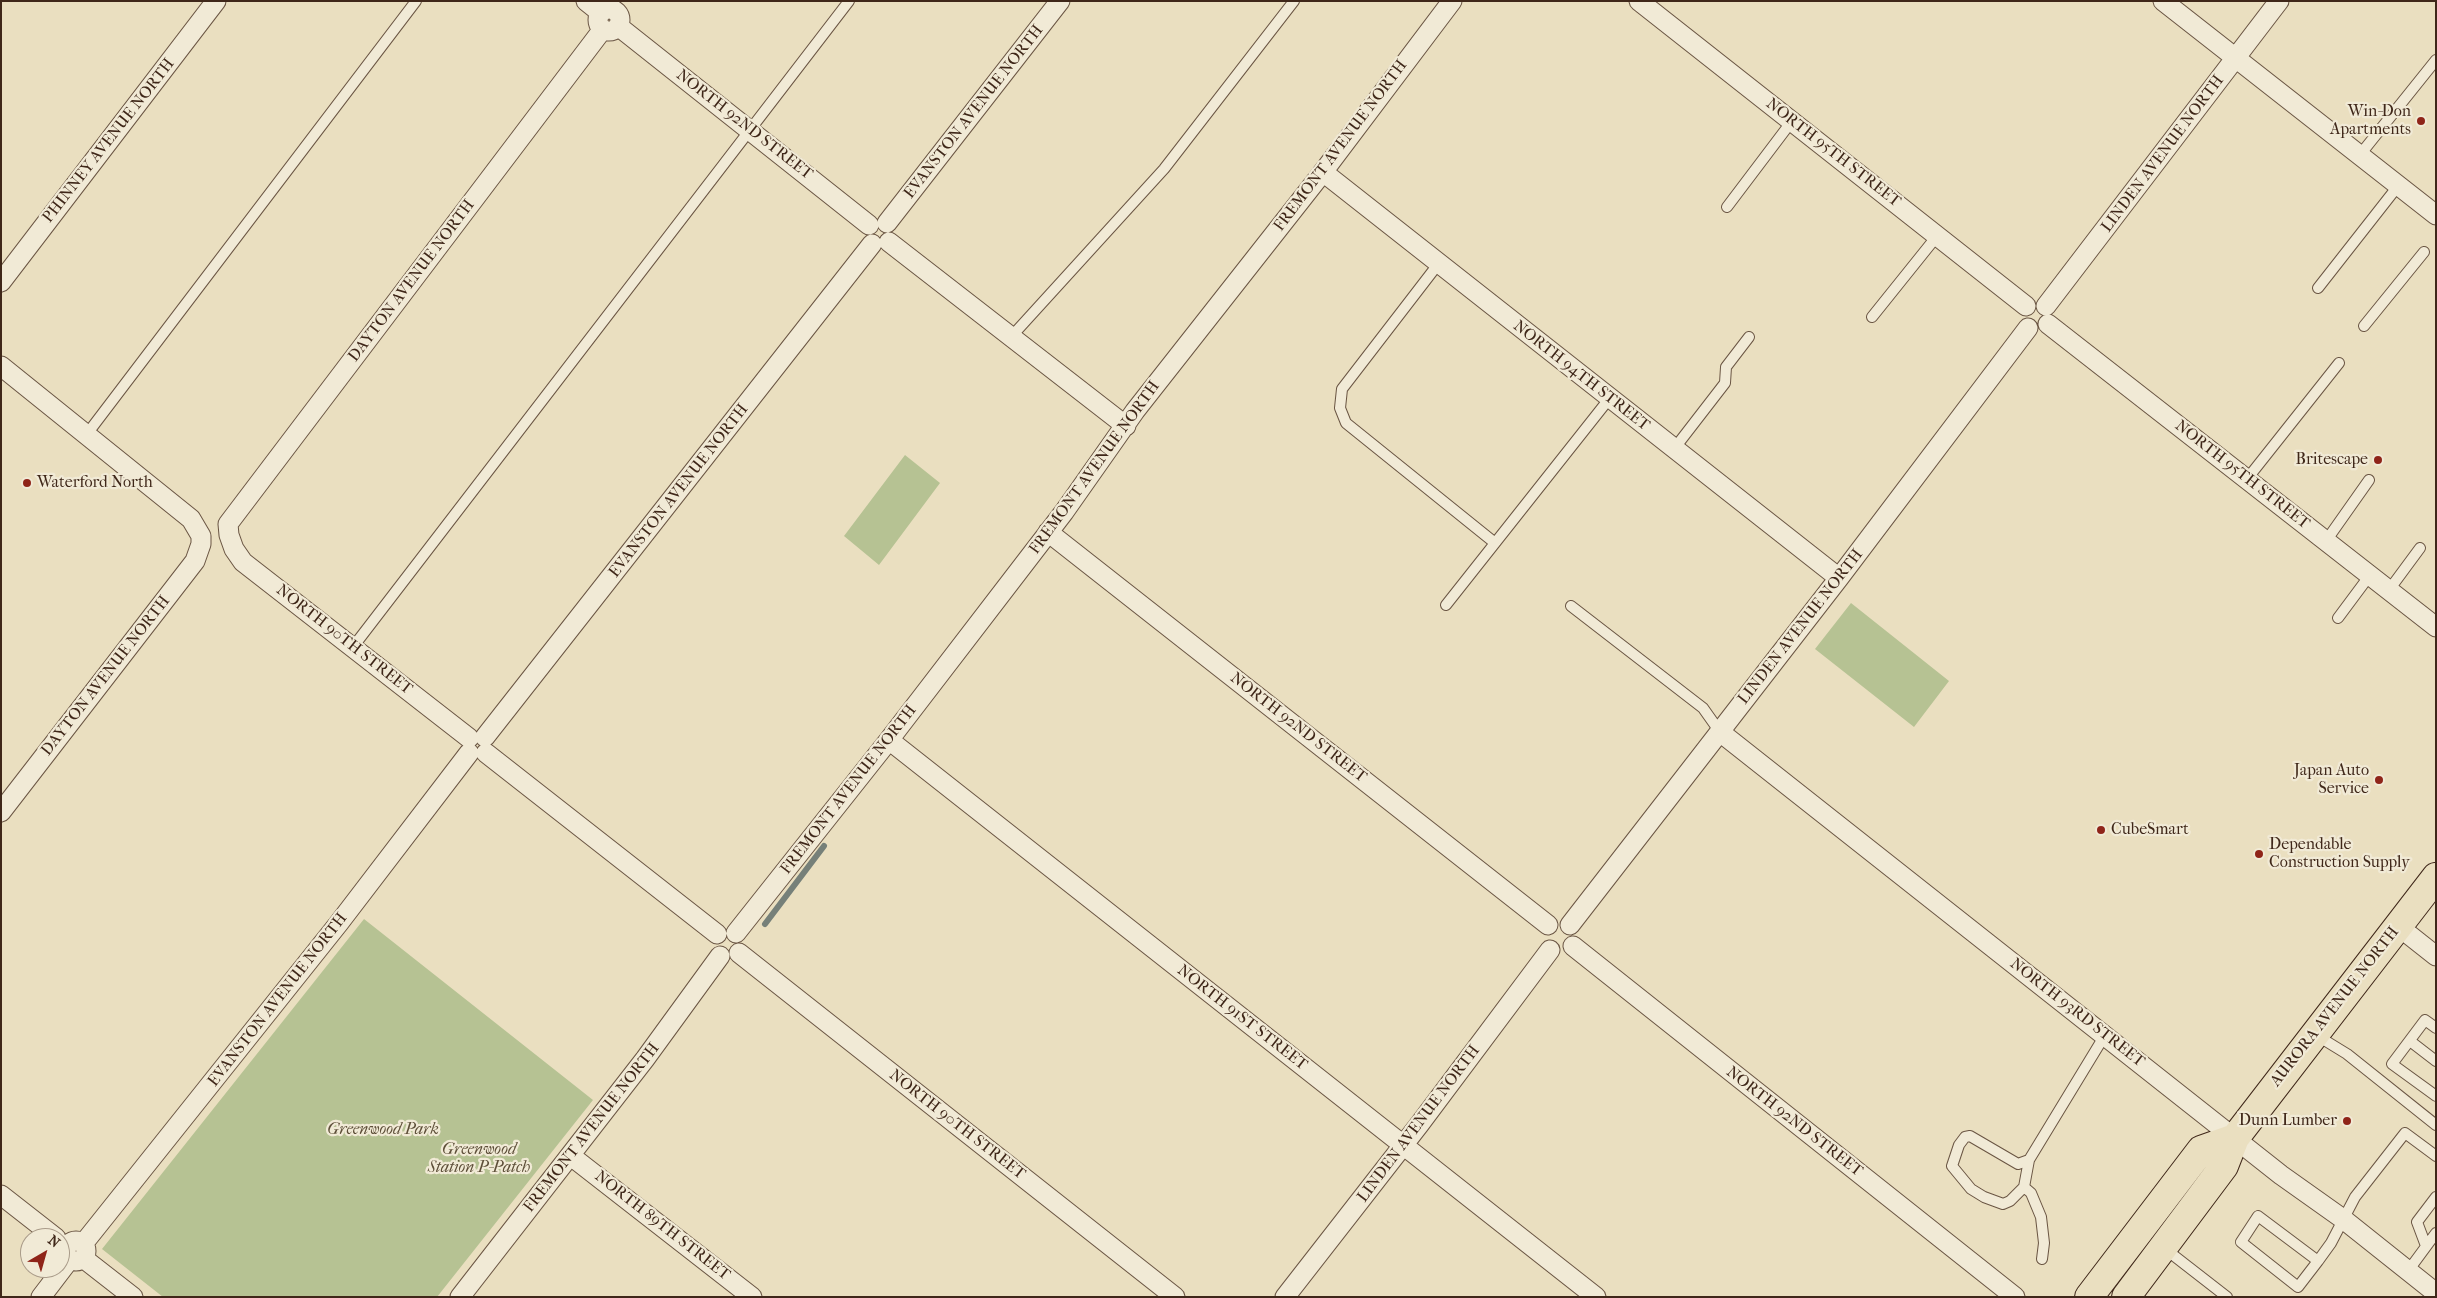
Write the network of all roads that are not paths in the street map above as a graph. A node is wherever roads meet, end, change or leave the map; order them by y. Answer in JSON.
{"nodes":[{"id":1,"x":216,"y":1,"type":"edge"},
{"id":2,"x":416,"y":1,"type":"edge"},
{"id":3,"x":586,"y":1,"type":"edge"},
{"id":4,"x":849,"y":1,"type":"edge"},
{"id":5,"x":1060,"y":1,"type":"edge"},
{"id":6,"x":1294,"y":1,"type":"edge"},
{"id":7,"x":1452,"y":1,"type":"edge"},
{"id":8,"x":1639,"y":1,"type":"edge"},
{"id":9,"x":2164,"y":1,"type":"edge"},
{"id":10,"x":2279,"y":1,"type":"edge"},
{"id":11,"x":612,"y":16,"type":"edge"},
{"id":12,"x":2235,"y":58,"type":"junction"},
{"id":13,"x":2436,"y":60,"type":"edge"},
{"id":14,"x":1792,"y":121,"type":"junction"},
{"id":15,"x":750,"y":130,"type":"junction"},
{"id":16,"x":2359,"y":156,"type":"junction"},
{"id":17,"x":1323,"y":172,"type":"junction"},
{"id":18,"x":2398,"y":186,"type":"junction"},
{"id":19,"x":1727,"y":207,"type":"dead end"},
{"id":20,"x":2436,"y":216,"type":"edge"},
{"id":21,"x":879,"y":234,"type":"junction"},
{"id":22,"x":1937,"y":236,"type":"junction"},
{"id":23,"x":2424,"y":252,"type":"dead end"},
{"id":24,"x":1439,"y":263,"type":"junction"},
{"id":25,"x":1,"y":282,"type":"edge"},
{"id":26,"x":2318,"y":288,"type":"dead end"},
{"id":27,"x":2026,"y":306,"type":"junction"},
{"id":28,"x":2047,"y":315,"type":"junction"},
{"id":29,"x":1872,"y":317,"type":"dead end"},
{"id":30,"x":2364,"y":326,"type":"dead end"},
{"id":31,"x":2028,"y":328,"type":"junction"},
{"id":32,"x":1011,"y":337,"type":"junction"},
{"id":33,"x":1749,"y":337,"type":"dead end"},
{"id":34,"x":2339,"y":362,"type":"dead end"},
{"id":35,"x":1,"y":366,"type":"edge"},
{"id":36,"x":1609,"y":399,"type":"junction"},
{"id":37,"x":1126,"y":426,"type":"junction"},
{"id":38,"x":87,"y":434,"type":"junction"},
{"id":39,"x":1674,"y":449,"type":"junction"},
{"id":40,"x":2247,"y":479,"type":"junction"},
{"id":41,"x":2369,"y":480,"type":"dead end"},
{"id":42,"x":1048,"y":532,"type":"junction"},
{"id":43,"x":229,"y":536,"type":"joint"},
{"id":44,"x":2326,"y":541,"type":"junction"},
{"id":45,"x":1495,"y":543,"type":"junction"},
{"id":46,"x":2420,"y":548,"type":"dead end"},
{"id":47,"x":2370,"y":575,"type":"junction"},
{"id":48,"x":1839,"y":578,"type":"junction"},
{"id":49,"x":2389,"y":590,"type":"junction"},
{"id":50,"x":1446,"y":605,"type":"dead end"},
{"id":51,"x":1571,"y":606,"type":"dead end"},
{"id":52,"x":2338,"y":618,"type":"dead end"},
{"id":53,"x":2436,"y":626,"type":"edge"},
{"id":54,"x":353,"y":647,"type":"junction"},
{"id":55,"x":1720,"y":732,"type":"junction"},
{"id":56,"x":889,"y":740,"type":"junction"},
{"id":57,"x":477,"y":745,"type":"junction"},
{"id":58,"x":1,"y":812,"type":"edge"},
{"id":59,"x":2436,"y":877,"type":"edge"},
{"id":60,"x":1570,"y":924,"type":"junction"},
{"id":61,"x":1548,"y":925,"type":"junction"},
{"id":62,"x":2398,"y":926,"type":"junction"},
{"id":63,"x":736,"y":933,"type":"junction"},
{"id":64,"x":717,"y":934,"type":"junction"},
{"id":65,"x":1573,"y":946,"type":"junction"},
{"id":66,"x":1550,"y":950,"type":"junction"},
{"id":67,"x":739,"y":953,"type":"junction"},
{"id":68,"x":720,"y":956,"type":"junction"},
{"id":69,"x":2436,"y":956,"type":"edge"},
{"id":70,"x":2436,"y":1028,"type":"edge"},
{"id":71,"x":2315,"y":1034,"type":"junction"},
{"id":72,"x":2105,"y":1035,"type":"junction"},
{"id":73,"x":2410,"y":1041,"type":"junction"},
{"id":74,"x":2436,"y":1061,"type":"edge"},
{"id":75,"x":2436,"y":1096,"type":"edge"},
{"id":76,"x":2436,"y":1125,"type":"edge"},
{"id":77,"x":2235,"y":1138,"type":"junction"},
{"id":78,"x":1403,"y":1145,"type":"junction"},
{"id":79,"x":571,"y":1156,"type":"junction"},
{"id":80,"x":2436,"y":1156,"type":"edge"},
{"id":81,"x":2029,"y":1160,"type":"junction"},
{"id":82,"x":2024,"y":1187,"type":"junction"},
{"id":83,"x":1,"y":1195,"type":"edge"},
{"id":84,"x":2436,"y":1197,"type":"edge"},
{"id":85,"x":2343,"y":1219,"type":"junction"},
{"id":86,"x":44,"y":1228,"type":"edge"},
{"id":87,"x":2436,"y":1233,"type":"edge"},
{"id":88,"x":2426,"y":1246,"type":"junction"},
{"id":89,"x":2164,"y":1247,"type":"junction"},
{"id":90,"x":70,"y":1248,"type":"edge"},
{"id":91,"x":2042,"y":1259,"type":"dead end"},
{"id":92,"x":2318,"y":1261,"type":"junction"},
{"id":93,"x":2408,"y":1270,"type":"junction"},
{"id":94,"x":52,"y":1278,"type":"edge"},
{"id":95,"x":2436,"y":1293,"type":"edge"},
{"id":96,"x":41,"y":1297,"type":"edge"},
{"id":97,"x":133,"y":1297,"type":"edge"},
{"id":98,"x":460,"y":1297,"type":"edge"},
{"id":99,"x":752,"y":1297,"type":"edge"},
{"id":100,"x":1175,"y":1297,"type":"edge"},
{"id":101,"x":1285,"y":1297,"type":"edge"},
{"id":102,"x":1596,"y":1297,"type":"edge"},
{"id":103,"x":2015,"y":1297,"type":"edge"},
{"id":104,"x":2089,"y":1297,"type":"edge"},
{"id":105,"x":2126,"y":1297,"type":"edge"},
{"id":106,"x":2226,"y":1297,"type":"edge"}],
"edges":[{"from":1,"to":25,"type":"street","name":"PHINNEY AVENUE NORTH"},
{"from":2,"to":38,"type":"lane"},
{"from":3,"to":11,"type":"street","name":"NORTH 92ND STREET"},
{"from":4,"to":15,"type":"lane"},
{"from":5,"to":21,"type":"street","name":"EVANSTON AVENUE NORTH"},
{"from":6,"to":32,"type":"lane"},
{"from":7,"to":17,"type":"street","name":"FREMONT AVENUE NORTH"},
{"from":8,"to":14,"type":"street","name":"NORTH 95TH STREET"},
{"from":9,"to":12,"type":"street"},
{"from":10,"to":12,"type":"street","name":"LINDEN AVENUE NORTH"},
{"from":11,"to":15,"type":"street","name":"NORTH 92ND STREET"},
{"from":11,"to":43,"type":"street","name":"DAYTON AVENUE NORTH"},
{"from":12,"to":16,"type":"street"},
{"from":12,"to":28,"type":"street","name":"LINDEN AVENUE NORTH"},
{"from":13,"to":16,"type":"lane"},
{"from":14,"to":19,"type":"lane"},
{"from":14,"to":22,"type":"street","name":"NORTH 95TH STREET"},
{"from":15,"to":21,"type":"street","name":"NORTH 92ND STREET"},
{"from":15,"to":54,"type":"lane"},
{"from":16,"to":18,"type":"street"},
{"from":17,"to":24,"type":"street","name":"NORTH 94TH STREET"},
{"from":17,"to":37,"type":"street","name":"FREMONT AVENUE NORTH"},
{"from":18,"to":20,"type":"street"},
{"from":18,"to":26,"type":"lane"},
{"from":21,"to":32,"type":"street","name":"NORTH 92ND STREET"},
{"from":21,"to":57,"type":"street","name":"EVANSTON AVENUE NORTH"},
{"from":22,"to":27,"type":"street","name":"NORTH 95TH STREET"},
{"from":22,"to":29,"type":"lane"},
{"from":23,"to":30,"type":"lane"},
{"from":24,"to":36,"type":"street","name":"NORTH 94TH STREET"},
{"from":24,"to":45,"type":"lane"},
{"from":27,"to":28,"type":"street"},
{"from":27,"to":31,"type":"street"},
{"from":28,"to":31,"type":"street"},
{"from":28,"to":40,"type":"street","name":"NORTH 95TH STREET"},
{"from":31,"to":48,"type":"street","name":"LINDEN AVENUE NORTH"},
{"from":32,"to":37,"type":"street","name":"NORTH 92ND STREET"},
{"from":33,"to":39,"type":"lane"},
{"from":34,"to":40,"type":"lane"},
{"from":35,"to":38,"type":"street"},
{"from":36,"to":39,"type":"street","name":"NORTH 94TH STREET"},
{"from":36,"to":45,"type":"lane"},
{"from":37,"to":42,"type":"street","name":"FREMONT AVENUE NORTH"},
{"from":38,"to":58,"type":"street","name":"DAYTON AVENUE NORTH"},
{"from":39,"to":48,"type":"street","name":"NORTH 94TH STREET"},
{"from":40,"to":44,"type":"street","name":"NORTH 95TH STREET"},
{"from":41,"to":44,"type":"lane"},
{"from":42,"to":56,"type":"street","name":"FREMONT AVENUE NORTH"},
{"from":42,"to":61,"type":"street","name":"NORTH 92ND STREET"},
{"from":43,"to":54,"type":"street","name":"NORTH 90TH STREET"},
{"from":44,"to":47,"type":"street","name":"NORTH 95TH STREET"},
{"from":45,"to":50,"type":"lane"},
{"from":46,"to":49,"type":"lane"},
{"from":47,"to":49,"type":"street","name":"NORTH 95TH STREET"},
{"from":47,"to":52,"type":"lane"},
{"from":48,"to":55,"type":"street","name":"LINDEN AVENUE NORTH"},
{"from":49,"to":53,"type":"street","name":"NORTH 95TH STREET"},
{"from":51,"to":55,"type":"lane"},
{"from":54,"to":57,"type":"street","name":"NORTH 90TH STREET"},
{"from":55,"to":60,"type":"street","name":"LINDEN AVENUE NORTH"},
{"from":55,"to":72,"type":"street","name":"NORTH 93RD STREET"},
{"from":56,"to":63,"type":"street","name":"FREMONT AVENUE NORTH"},
{"from":56,"to":78,"type":"street","name":"NORTH 91ST STREET"},
{"from":57,"to":64,"type":"street","name":"NORTH 90TH STREET"},
{"from":57,"to":90,"type":"street","name":"EVANSTON AVENUE NORTH"},
{"from":59,"to":62,"type":"highway","name":"AURORA AVENUE NORTH"},
{"from":60,"to":61,"type":"street"},
{"from":60,"to":65,"type":"street"},
{"from":61,"to":66,"type":"street"},
{"from":62,"to":69,"type":"street"},
{"from":62,"to":71,"type":"highway","name":"AURORA AVENUE NORTH"},
{"from":63,"to":64,"type":"street"},
{"from":63,"to":67,"type":"street"},
{"from":64,"to":68,"type":"street"},
{"from":65,"to":66,"type":"street"},
{"from":65,"to":103,"type":"street","name":"NORTH 92ND STREET"},
{"from":66,"to":78,"type":"street","name":"LINDEN AVENUE NORTH"},
{"from":67,"to":68,"type":"street"},
{"from":67,"to":100,"type":"street","name":"NORTH 90TH STREET"},
{"from":68,"to":79,"type":"street","name":"FREMONT AVENUE NORTH"},
{"from":70,"to":73,"type":"lane"},
{"from":71,"to":76,"type":"lane"},
{"from":71,"to":77,"type":"highway","name":"AURORA AVENUE NORTH"},
{"from":72,"to":77,"type":"street","name":"NORTH 93RD STREET"},
{"from":72,"to":81,"type":"lane"},
{"from":73,"to":74,"type":"lane"},
{"from":73,"to":75,"type":"lane"},
{"from":77,"to":85,"type":"street","name":"NORTH 93RD STREET"},
{"from":77,"to":89,"type":"highway","name":"AURORA AVENUE NORTH"},
{"from":77,"to":104,"type":"highway"},
{"from":78,"to":101,"type":"street","name":"LINDEN AVENUE NORTH"},
{"from":78,"to":102,"type":"street","name":"NORTH 91ST STREET"},
{"from":79,"to":98,"type":"street","name":"FREMONT AVENUE NORTH"},
{"from":79,"to":99,"type":"street","name":"NORTH 89TH STREET"},
{"from":80,"to":85,"type":"lane"},
{"from":81,"to":82,"type":"lane"},
{"from":81,"to":82,"type":"lane"},
{"from":82,"to":91,"type":"lane"},
{"from":83,"to":86,"type":"street"},
{"from":84,"to":88,"type":"lane"},
{"from":85,"to":92,"type":"lane"},
{"from":85,"to":93,"type":"street","name":"NORTH 93RD STREET"},
{"from":87,"to":88,"type":"lane"},
{"from":88,"to":93,"type":"lane"},
{"from":89,"to":105,"type":"highway","name":"AURORA AVENUE NORTH"},
{"from":89,"to":106,"type":"lane"},
{"from":90,"to":97,"type":"street"},
{"from":92,"to":92,"type":"lane"},
{"from":93,"to":95,"type":"street","name":"NORTH 93RD STREET"},
{"from":94,"to":96,"type":"street","name":"EVANSTON AVENUE NORTH"}]}
